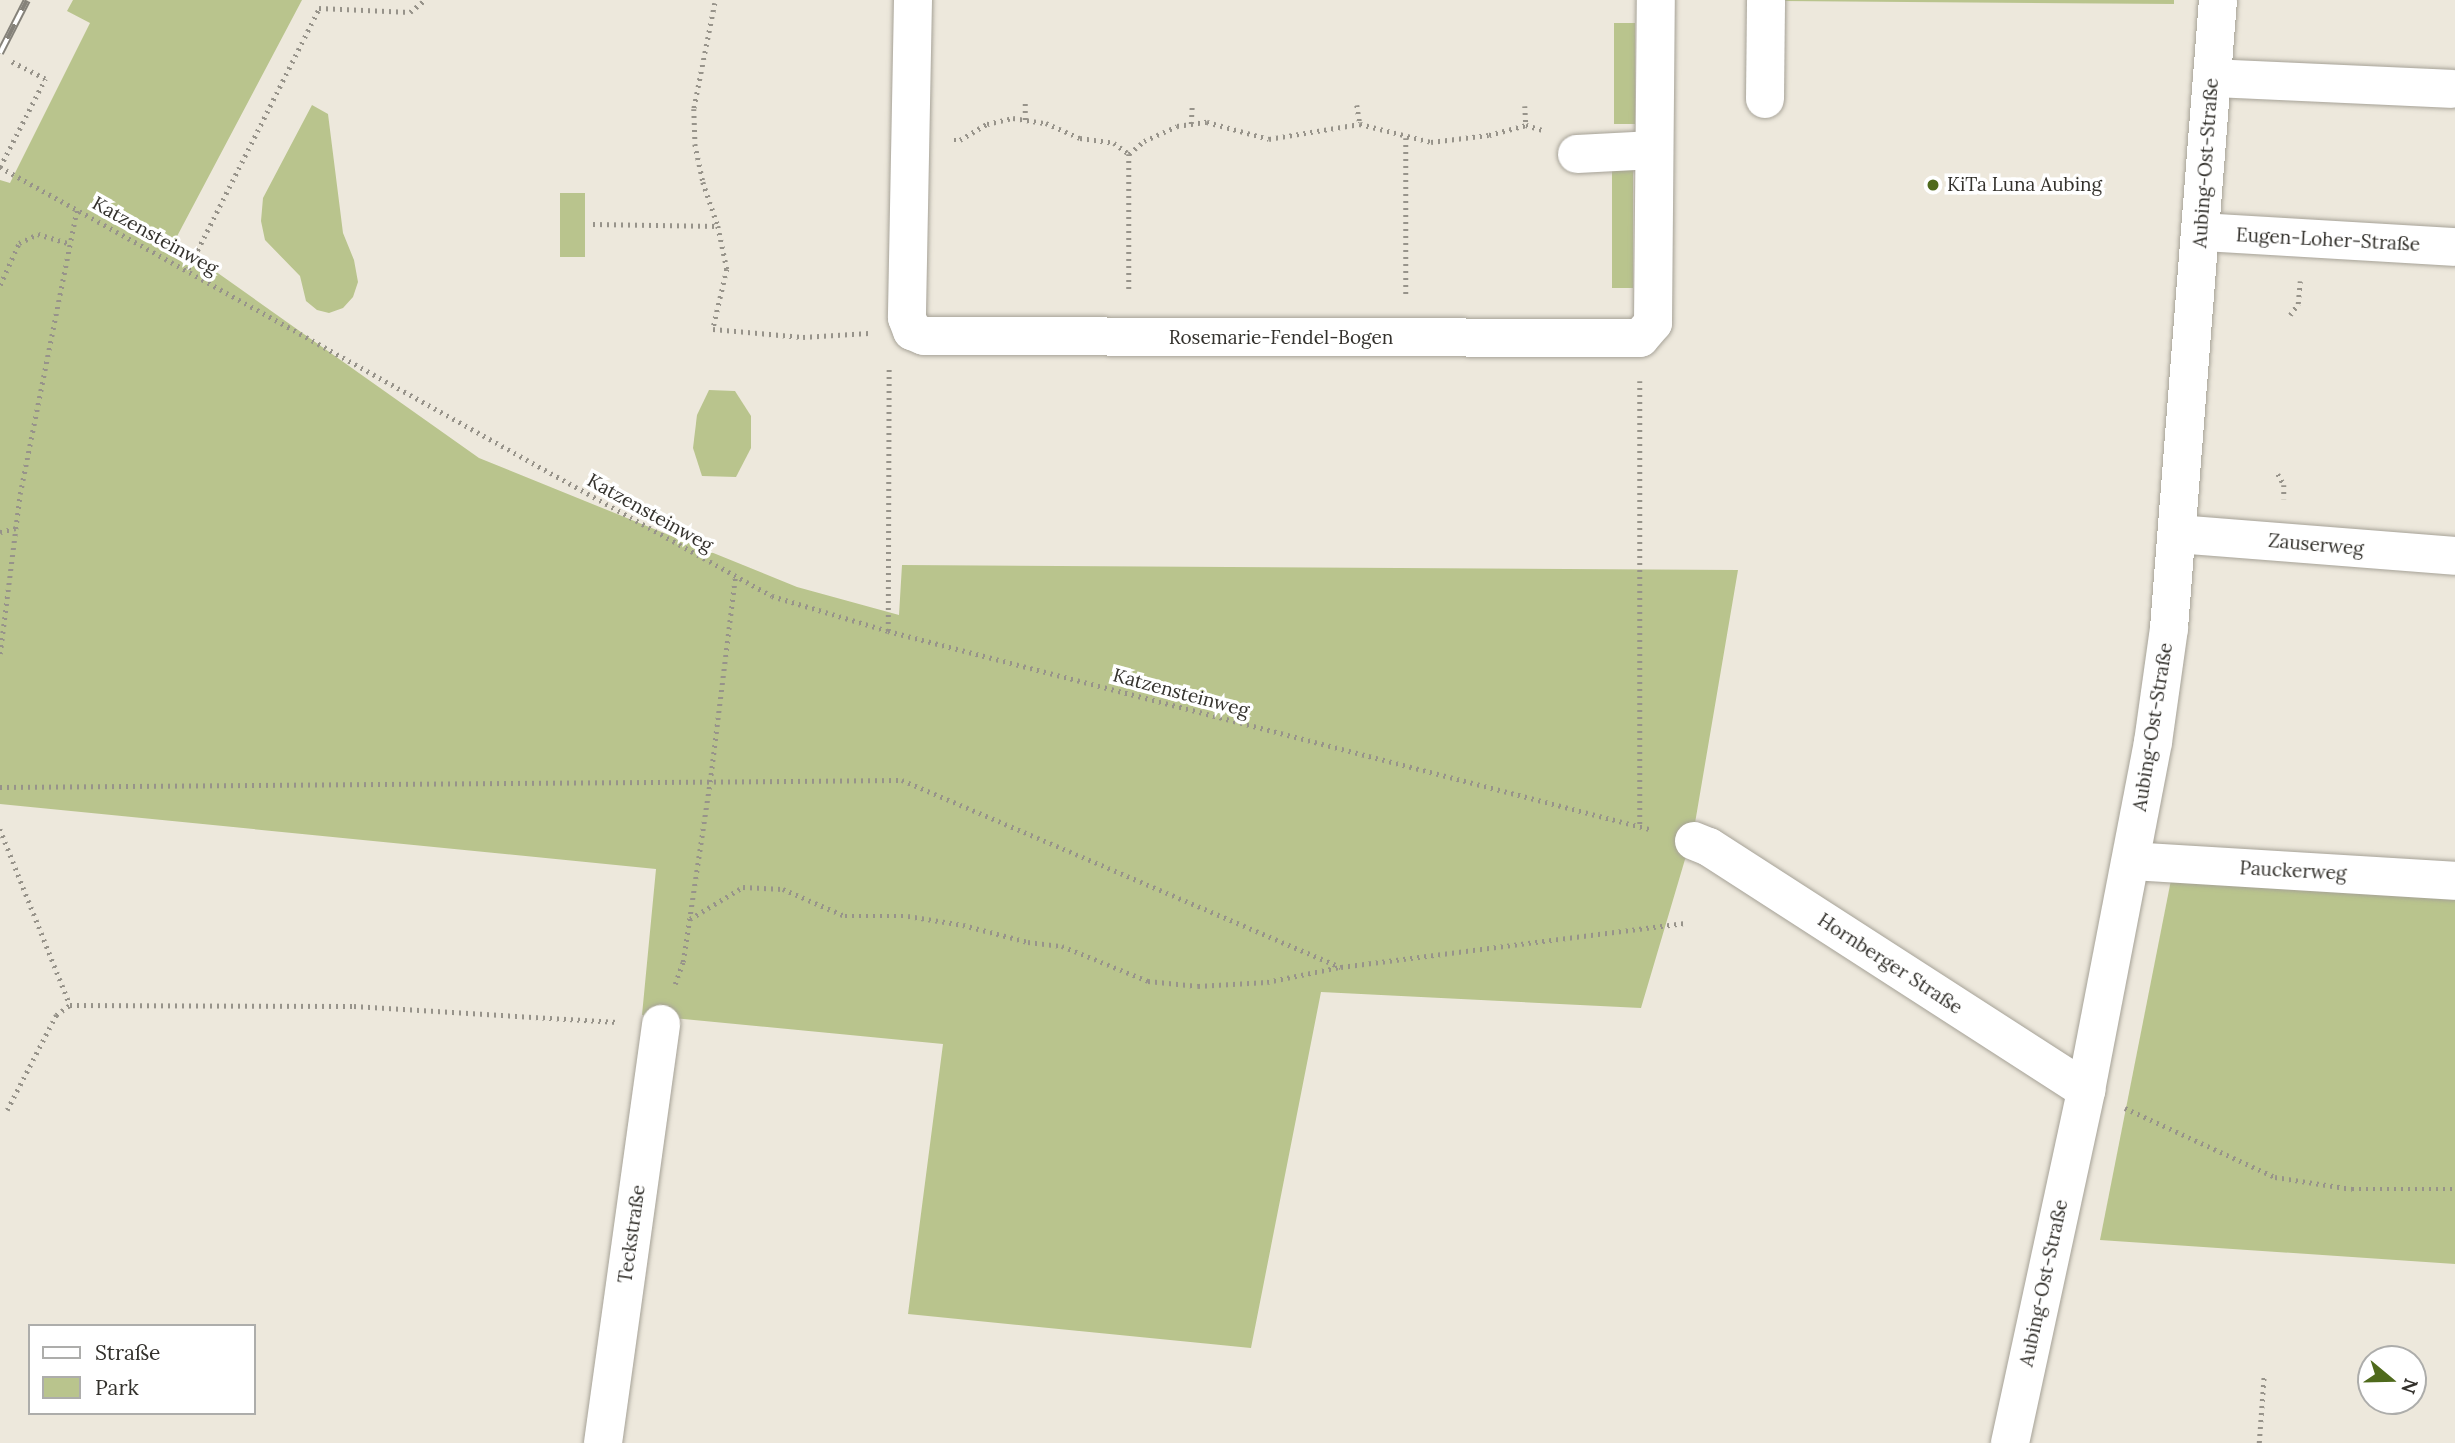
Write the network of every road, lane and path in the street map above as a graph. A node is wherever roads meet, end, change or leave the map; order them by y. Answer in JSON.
{"nodes":[{"id":1,"x":425,"y":0,"type":"edge"},
{"id":2,"x":913,"y":0,"type":"edge"},
{"id":3,"x":1656,"y":0,"type":"edge"},
{"id":4,"x":1766,"y":0,"type":"edge"},
{"id":5,"x":2218,"y":0,"type":"edge"},
{"id":6,"x":715,"y":3,"type":"dead end"},
{"id":7,"x":10,"y":61,"type":"dead end"},
{"id":8,"x":2211,"y":78,"type":"junction"},
{"id":9,"x":2452,"y":89,"type":"dead end"},
{"id":10,"x":1765,"y":99,"type":"dead end"},
{"id":11,"x":1025,"y":101,"type":"dead end"},
{"id":12,"x":1192,"y":103,"type":"dead end"},
{"id":13,"x":1357,"y":105,"type":"dead end"},
{"id":14,"x":1525,"y":106,"type":"dead end"},
{"id":15,"x":1025,"y":120,"type":"junction"},
{"id":16,"x":1191,"y":124,"type":"junction"},
{"id":17,"x":1360,"y":124,"type":"junction"},
{"id":18,"x":1526,"y":124,"type":"junction"},
{"id":19,"x":1406,"y":138,"type":"junction"},
{"id":20,"x":910,"y":140,"type":"junction"},
{"id":21,"x":1565,"y":143,"type":"joint"},
{"id":22,"x":1654,"y":150,"type":"junction"},
{"id":23,"x":1129,"y":154,"type":"junction"},
{"id":24,"x":0,"y":167,"type":"edge"},
{"id":25,"x":77,"y":209,"type":"junction"},
{"id":26,"x":593,"y":223,"type":"dead end"},
{"id":27,"x":718,"y":226,"type":"junction"},
{"id":28,"x":2202,"y":232,"type":"junction"},
{"id":29,"x":70,"y":244,"type":"junction"},
{"id":30,"x":2455,"y":247,"type":"edge"},
{"id":31,"x":188,"y":269,"type":"junction"},
{"id":32,"x":0,"y":285,"type":"edge"},
{"id":33,"x":912,"y":331,"type":"junction"},
{"id":34,"x":1129,"y":338,"type":"junction"},
{"id":35,"x":1407,"y":338,"type":"junction"},
{"id":36,"x":1640,"y":338,"type":"junction"},
{"id":37,"x":16,"y":528,"type":"junction"},
{"id":38,"x":0,"y":532,"type":"edge"},
{"id":39,"x":2177,"y":534,"type":"junction"},
{"id":40,"x":2455,"y":556,"type":"edge"},
{"id":41,"x":736,"y":577,"type":"junction"},
{"id":42,"x":888,"y":631,"type":"junction"},
{"id":43,"x":0,"y":654,"type":"edge"},
{"id":44,"x":710,"y":782,"type":"junction"},
{"id":45,"x":0,"y":787,"type":"edge"},
{"id":46,"x":1640,"y":827,"type":"junction"},
{"id":47,"x":0,"y":829,"type":"edge"},
{"id":48,"x":1694,"y":841,"type":"joint"},
{"id":49,"x":2131,"y":861,"type":"junction"},
{"id":50,"x":2455,"y":881,"type":"edge"},
{"id":51,"x":689,"y":919,"type":"junction"},
{"id":52,"x":1683,"y":923,"type":"dead end"},
{"id":53,"x":1341,"y":967,"type":"junction"},
{"id":54,"x":70,"y":1004,"type":"junction"},
{"id":55,"x":661,"y":1024,"type":"junction"},
{"id":56,"x":2085,"y":1090,"type":"junction"},
{"id":57,"x":7,"y":1110,"type":"dead end"},
{"id":58,"x":2455,"y":1189,"type":"edge"},
{"id":59,"x":2264,"y":1375,"type":"dead end"},
{"id":60,"x":603,"y":1443,"type":"edge"},
{"id":61,"x":2010,"y":1443,"type":"edge"},
{"id":62,"x":2259,"y":1443,"type":"edge"}],
"edges":[{"from":1,"to":31,"type":"path"},
{"from":2,"to":20,"type":"street"},
{"from":3,"to":22,"type":"street"},
{"from":4,"to":10,"type":"street"},
{"from":5,"to":8,"type":"street","name":"Aubing-Ost-Straße"},
{"from":6,"to":27,"type":"path"},
{"from":7,"to":24,"type":"path"},
{"from":8,"to":9,"type":"street"},
{"from":8,"to":28,"type":"street","name":"Aubing-Ost-Straße"},
{"from":11,"to":15,"type":"path"},
{"from":12,"to":16,"type":"path"},
{"from":13,"to":17,"type":"path"},
{"from":14,"to":18,"type":"path"},
{"from":15,"to":20,"type":"path"},
{"from":15,"to":23,"type":"path"},
{"from":16,"to":17,"type":"path"},
{"from":16,"to":23,"type":"path"},
{"from":17,"to":19,"type":"path"},
{"from":18,"to":19,"type":"path"},
{"from":18,"to":21,"type":"path"},
{"from":19,"to":35,"type":"path"},
{"from":20,"to":33,"type":"street"},
{"from":21,"to":22,"type":"street"},
{"from":22,"to":36,"type":"street"},
{"from":23,"to":34,"type":"path"},
{"from":24,"to":25,"type":"path"},
{"from":25,"to":29,"type":"path","name":"Katzensteinweg"},
{"from":25,"to":31,"type":"path","name":"Katzensteinweg"},
{"from":26,"to":27,"type":"path"},
{"from":27,"to":33,"type":"path"},
{"from":28,"to":30,"type":"street","name":"Eugen-Loher-Straße"},
{"from":28,"to":39,"type":"street","name":"Aubing-Ost-Straße"},
{"from":29,"to":32,"type":"path"},
{"from":29,"to":37,"type":"path","name":"Katzensteinweg"},
{"from":31,"to":41,"type":"path","name":"Katzensteinweg"},
{"from":33,"to":34,"type":"street","name":"Rosemarie-Fendel-Bogen"},
{"from":33,"to":42,"type":"path"},
{"from":34,"to":35,"type":"street","name":"Rosemarie-Fendel-Bogen"},
{"from":35,"to":36,"type":"street","name":"Rosemarie-Fendel-Bogen"},
{"from":36,"to":46,"type":"path"},
{"from":37,"to":38,"type":"path"},
{"from":37,"to":43,"type":"path","name":"Katzensteinweg"},
{"from":39,"to":40,"type":"street","name":"Zauserweg"},
{"from":39,"to":49,"type":"street","name":"Aubing-Ost-Straße"},
{"from":41,"to":42,"type":"path","name":"Katzensteinweg"},
{"from":41,"to":44,"type":"path"},
{"from":42,"to":46,"type":"path","name":"Katzensteinweg"},
{"from":44,"to":45,"type":"path"},
{"from":44,"to":51,"type":"path"},
{"from":44,"to":53,"type":"path"},
{"from":46,"to":48,"type":"path","name":"Katzensteinweg"},
{"from":47,"to":54,"type":"path"},
{"from":48,"to":56,"type":"street","name":"Hornberger Straße"},
{"from":49,"to":50,"type":"street","name":"Pauckerweg"},
{"from":49,"to":56,"type":"street","name":"Aubing-Ost-Straße"},
{"from":51,"to":53,"type":"path"},
{"from":51,"to":55,"type":"path"},
{"from":52,"to":53,"type":"path"},
{"from":54,"to":55,"type":"path"},
{"from":54,"to":57,"type":"path"},
{"from":55,"to":60,"type":"street","name":"Teckstraße"},
{"from":56,"to":58,"type":"path"},
{"from":56,"to":61,"type":"street","name":"Aubing-Ost-Straße"},
{"from":59,"to":62,"type":"path"}]}
